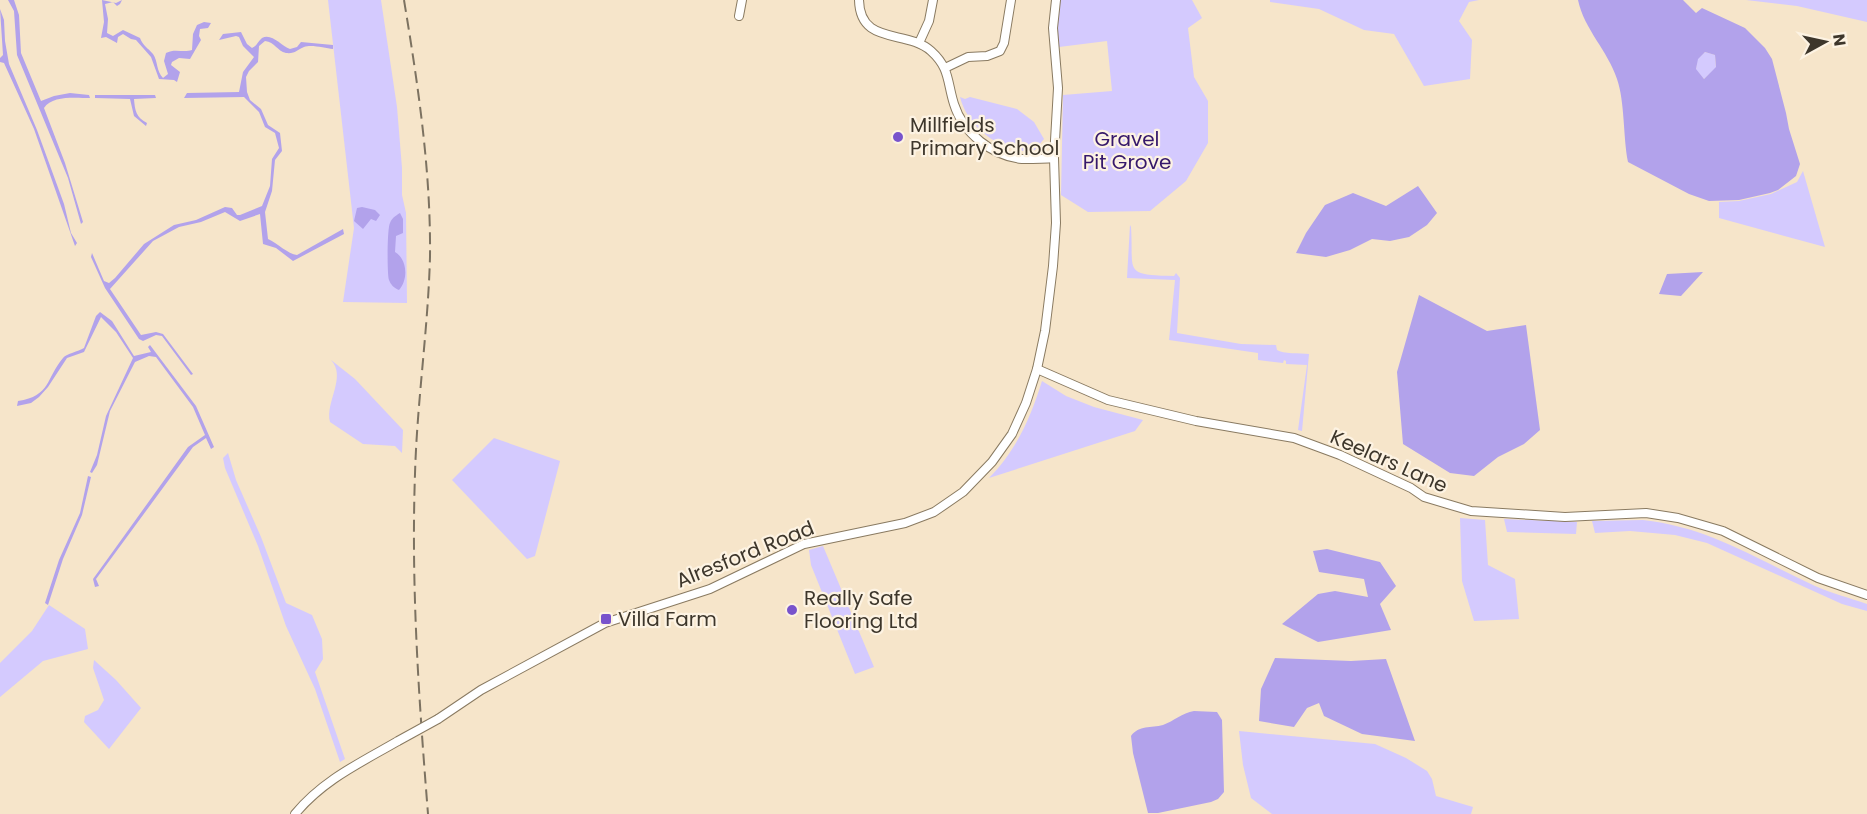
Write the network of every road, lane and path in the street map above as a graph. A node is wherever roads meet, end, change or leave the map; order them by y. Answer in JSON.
{"nodes":[{"id":1,"x":742,"y":0,"type":"edge"},
{"id":2,"x":859,"y":0,"type":"edge"},
{"id":3,"x":933,"y":0,"type":"edge"},
{"id":4,"x":1011,"y":0,"type":"edge"},
{"id":5,"x":1056,"y":0,"type":"edge"},
{"id":6,"x":742,"y":12,"type":"dead end"},
{"id":7,"x":919,"y":43,"type":"junction"},
{"id":8,"x":945,"y":68,"type":"junction"},
{"id":9,"x":1054,"y":158,"type":"junction"},
{"id":10,"x":1037,"y":369,"type":"junction"},
{"id":11,"x":1867,"y":595,"type":"edge"},
{"id":12,"x":295,"y":814,"type":"edge"}],
"edges":[{"from":1,"to":6,"type":"street"},
{"from":2,"to":7,"type":"street"},
{"from":3,"to":7,"type":"street"},
{"from":4,"to":8,"type":"street"},
{"from":5,"to":9,"type":"street","name":"Alresford Road"},
{"from":7,"to":8,"type":"street"},
{"from":8,"to":9,"type":"street"},
{"from":9,"to":10,"type":"street","name":"Alresford Road"},
{"from":10,"to":11,"type":"street","name":"Keelars Lane"},
{"from":10,"to":12,"type":"street","name":"Alresford Road","bridge":true}]}
